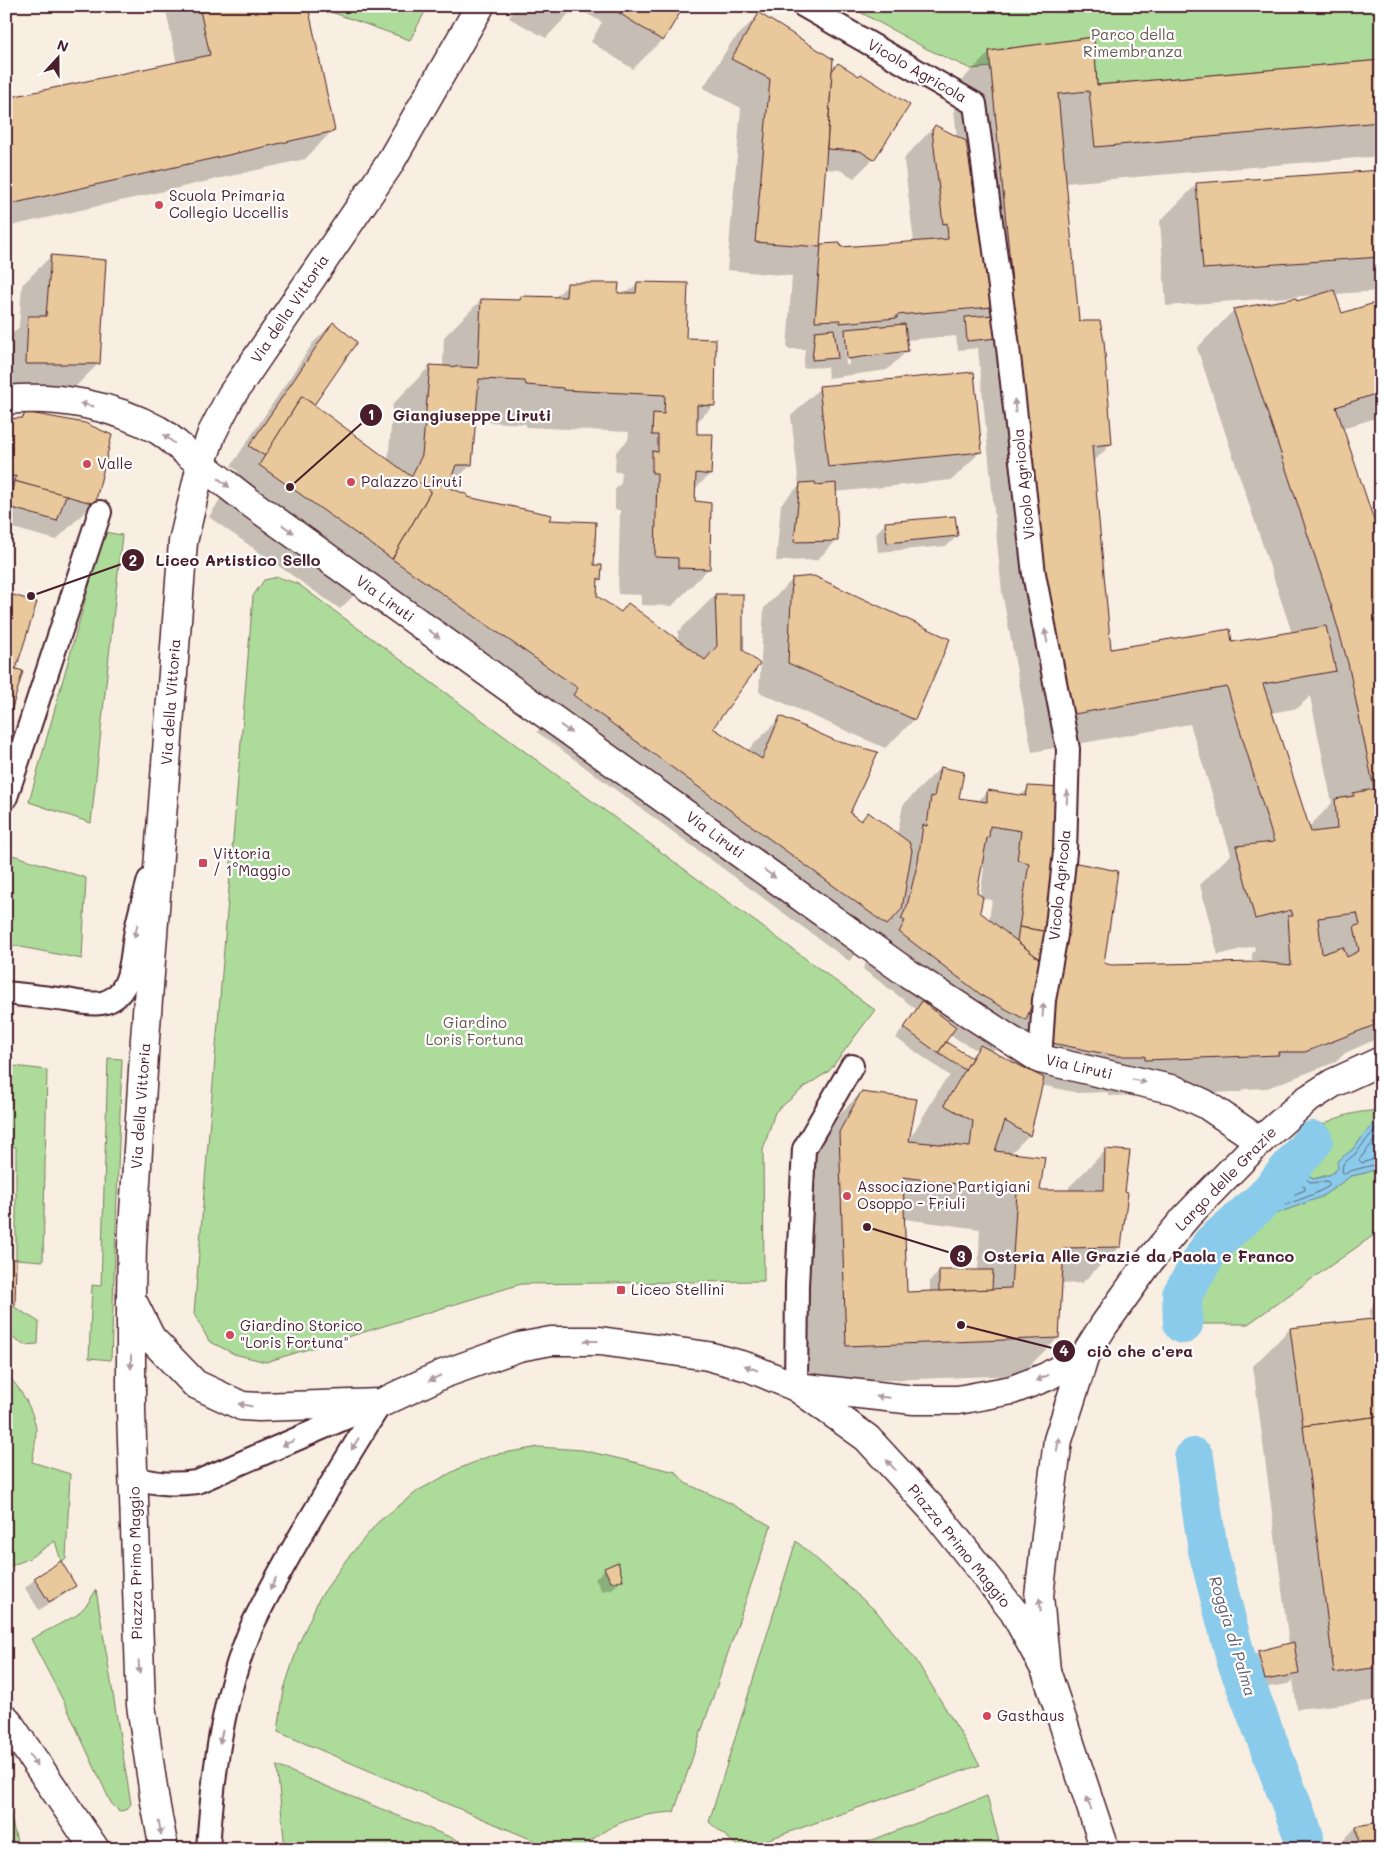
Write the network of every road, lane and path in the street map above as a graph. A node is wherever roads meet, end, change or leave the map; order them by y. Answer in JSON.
{"nodes":[{"id":1,"x":480,"y":6,"type":"edge"},
{"id":2,"x":804,"y":6,"type":"edge"},
{"id":3,"x":6,"y":400,"type":"edge"},
{"id":4,"x":201,"y":465,"type":"junction"},
{"id":5,"x":100,"y":512,"type":"dead end"},
{"id":6,"x":6,"y":798,"type":"edge"},
{"id":7,"x":160,"y":833,"type":"junction"},
{"id":8,"x":6,"y":993,"type":"edge"},
{"id":9,"x":1040,"y":1059,"type":"junction"},
{"id":10,"x":1381,"y":1061,"type":"edge"},
{"id":11,"x":852,"y":1066,"type":"dead end"},
{"id":12,"x":1260,"y":1141,"type":"junction"},
{"id":13,"x":131,"y":1296,"type":"junction"},
{"id":14,"x":1085,"y":1355,"type":"junction"},
{"id":15,"x":796,"y":1387,"type":"junction"},
{"id":16,"x":381,"y":1402,"type":"junction"},
{"id":17,"x":134,"y":1478,"type":"junction"},
{"id":18,"x":1046,"y":1671,"type":"junction"},
{"id":19,"x":6,"y":1719,"type":"edge"},
{"id":20,"x":95,"y":1849,"type":"edge"},
{"id":21,"x":164,"y":1849,"type":"edge"},
{"id":22,"x":208,"y":1849,"type":"edge"},
{"id":23,"x":1105,"y":1849,"type":"edge"}],
"edges":[{"from":1,"to":4,"type":"street","name":"Via della Vittoria"},
{"from":9,"to":2,"type":"lane","name":"Vicolo Agricola","one_way":true},
{"from":4,"to":3,"type":"street","name":"Via Liruti","one_way":true},
{"from":4,"to":7,"type":"street","name":"Via della Vittoria"},
{"from":4,"to":9,"type":"street","name":"Via Liruti","one_way":true},
{"from":5,"to":6,"type":"lane"},
{"from":7,"to":8,"type":"lane","one_way":true},
{"from":7,"to":13,"type":"street","name":"Via della Vittoria"},
{"from":9,"to":12,"type":"street","name":"Via Liruti","one_way":true},
{"from":10,"to":12,"type":"street","name":"Largo delle Grazie"},
{"from":11,"to":15,"type":"lane"},
{"from":12,"to":14,"type":"street","name":"Largo delle Grazie"},
{"from":16,"to":13,"type":"street","name":"Piazza Primo Maggio","one_way":true},
{"from":13,"to":17,"type":"street","name":"Via della Vittoria","one_way":true},
{"from":14,"to":15,"type":"street","name":"Largo delle Grazie","one_way":true},
{"from":18,"to":14,"type":"street","name":"Largo delle Grazie","one_way":true},
{"from":15,"to":16,"type":"street","name":"Piazza Primo Maggio","one_way":true},
{"from":18,"to":15,"type":"street","name":"Piazza Primo Maggio","one_way":true},
{"from":16,"to":17,"type":"lane","name":"Piazza Primo Maggio","one_way":true},
{"from":16,"to":22,"type":"lane","one_way":true},
{"from":17,"to":21,"type":"street","name":"Piazza Primo Maggio","one_way":true},
{"from":23,"to":18,"type":"street","one_way":true},
{"from":19,"to":20,"type":"street","one_way":true}]}
